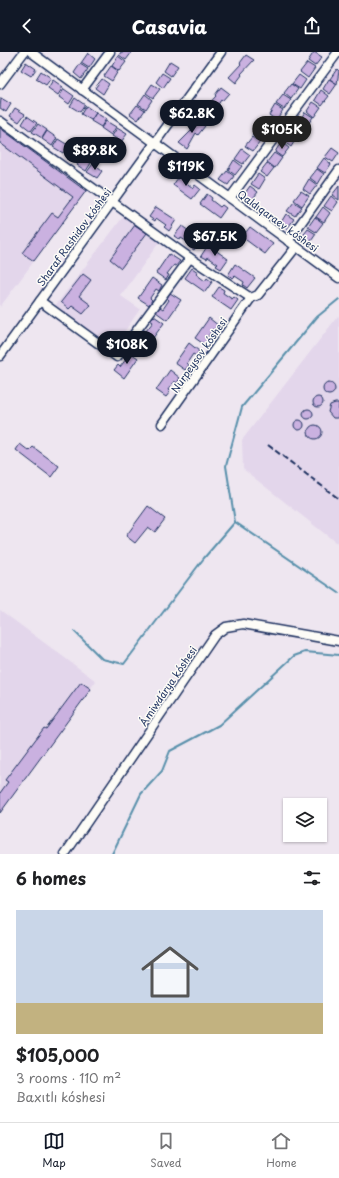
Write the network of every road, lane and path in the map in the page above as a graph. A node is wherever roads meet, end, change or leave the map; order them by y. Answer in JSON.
{"nodes":[{"id":1,"x":24,"y":52,"type":"edge"},
{"id":2,"x":31,"y":52,"type":"edge"},
{"id":3,"x":110,"y":52,"type":"edge"},
{"id":4,"x":221,"y":52,"type":"edge"},
{"id":5,"x":338,"y":52,"type":"edge"},
{"id":6,"x":0,"y":84,"type":"edge"},
{"id":7,"x":82,"y":90,"type":"junction"},
{"id":8,"x":0,"y":121,"type":"edge"},
{"id":9,"x":154,"y":144,"type":"junction"},
{"id":10,"x":339,"y":170,"type":"edge"},
{"id":11,"x":230,"y":198,"type":"junction"},
{"id":12,"x":112,"y":202,"type":"junction"},
{"id":13,"x":288,"y":241,"type":"junction"},
{"id":14,"x":296,"y":247,"type":"junction"},
{"id":15,"x":190,"y":258,"type":"junction"},
{"id":16,"x":339,"y":278,"type":"edge"},
{"id":17,"x":251,"y":298,"type":"junction"},
{"id":18,"x":40,"y":301,"type":"junction"},
{"id":19,"x":0,"y":356,"type":"edge"},
{"id":20,"x":162,"y":424,"type":"dead end"},
{"id":21,"x":339,"y":641,"type":"edge"},
{"id":22,"x":65,"y":854,"type":"edge"}],
"edges":[{"from":1,"to":6,"type":"street"},
{"from":2,"to":7,"type":"street","name":"Qaldıqaraev kóshesi"},
{"from":3,"to":7,"type":"street"},
{"from":4,"to":9,"type":"street","name":"Sharaf Rashidov kóshesi"},
{"from":5,"to":11,"type":"street"},
{"from":7,"to":9,"type":"street","name":"Qaldıqaraev kóshesi"},
{"from":8,"to":12,"type":"street"},
{"from":9,"to":11,"type":"street","name":"Qaldıqaraev kóshesi"},
{"from":9,"to":12,"type":"street","name":"Sharaf Rashidov kóshesi"},
{"from":10,"to":13,"type":"street"},
{"from":11,"to":13,"type":"street","name":"Qaldıqaraev kóshesi"},
{"from":12,"to":15,"type":"street"},
{"from":12,"to":18,"type":"street","name":"Sharaf Rashidov kóshesi"},
{"from":13,"to":14,"type":"street","name":"Qaldıqaraev kóshesi"},
{"from":14,"to":16,"type":"street","name":"Qaldıqaraev kóshesi"},
{"from":14,"to":17,"type":"street","name":"Nurpeysov kóshesi"},
{"from":15,"to":17,"type":"street"},
{"from":15,"to":18,"type":"street"},
{"from":17,"to":20,"type":"street","name":"Nurpeysov kóshesi"},
{"from":18,"to":19,"type":"street","name":"Sharaf Rashidov kóshesi"},
{"from":21,"to":22,"type":"street","name":"Ámiwdárya kóshesi"}]}
